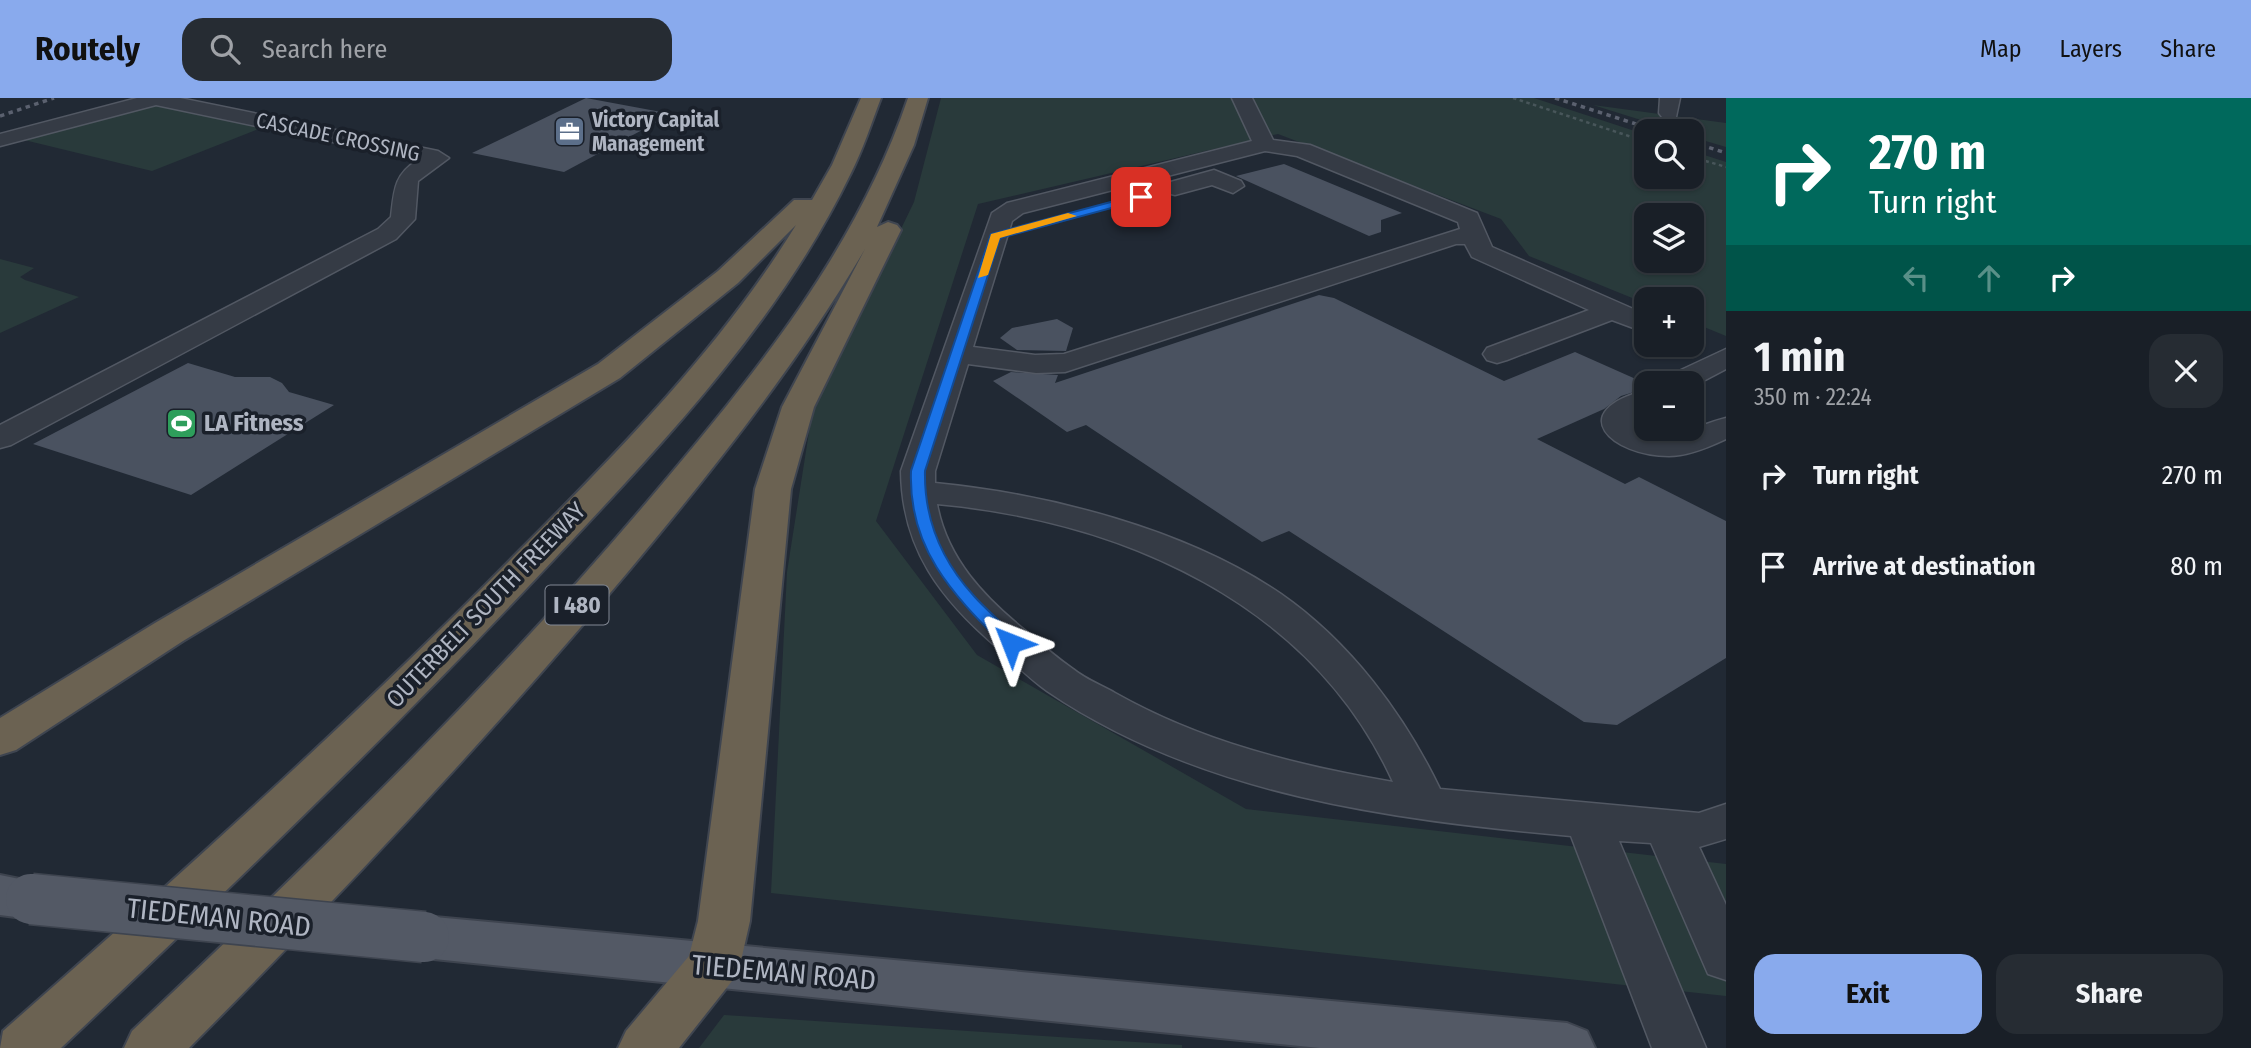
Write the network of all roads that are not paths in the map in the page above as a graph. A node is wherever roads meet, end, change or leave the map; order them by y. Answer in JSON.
{"nodes":[{"id":1,"x":871,"y":98,"type":"edge"},
{"id":2,"x":918,"y":98,"type":"edge"},
{"id":3,"x":1242,"y":98,"type":"edge"},
{"id":4,"x":0,"y":141,"type":"edge"},
{"id":5,"x":1265,"y":145,"type":"junction"},
{"id":6,"x":896,"y":160,"type":"junction"},
{"id":7,"x":833,"y":185,"type":"junction"},
{"id":8,"x":1233,"y":186,"type":"dead end"},
{"id":9,"x":995,"y":236,"type":"junction"},
{"id":10,"x":1475,"y":236,"type":"junction"},
{"id":11,"x":1613,"y":310,"type":"junction"},
{"id":12,"x":1634,"y":319,"type":"edge"},
{"id":13,"x":1704,"y":349,"type":"edge"},
{"id":14,"x":957,"y":354,"type":"junction"},
{"id":15,"x":1497,"y":354,"type":"dead end"},
{"id":16,"x":1726,"y":358,"type":"edge"},
{"id":17,"x":1701,"y":371,"type":"edge"},
{"id":18,"x":1634,"y":406,"type":"edge"},
{"id":19,"x":1726,"y":427,"type":"edge"},
{"id":20,"x":0,"y":438,"type":"edge"},
{"id":21,"x":1634,"y":438,"type":"edge"},
{"id":22,"x":1704,"y":438,"type":"edge"},
{"id":23,"x":1638,"y":441,"type":"edge"},
{"id":24,"x":1697,"y":441,"type":"edge"},
{"id":25,"x":918,"y":492,"type":"junction"},
{"id":26,"x":0,"y":740,"type":"edge"},
{"id":27,"x":1426,"y":806,"type":"junction"},
{"id":28,"x":1588,"y":820,"type":"junction"},
{"id":29,"x":1726,"y":821,"type":"edge"},
{"id":30,"x":1667,"y":827,"type":"junction"},
{"id":31,"x":16,"y":897,"type":"edge"},
{"id":32,"x":1726,"y":959,"type":"edge"},
{"id":33,"x":713,"y":965,"type":"junction"},
{"id":34,"x":23,"y":1048,"type":"edge"},
{"id":35,"x":152,"y":1048,"type":"edge"},
{"id":36,"x":646,"y":1048,"type":"edge"},
{"id":37,"x":1567,"y":1048,"type":"edge"},
{"id":38,"x":1679,"y":1048,"type":"edge"}],
"edges":[{"from":1,"to":7,"type":"highway","name":"OUTERBELT SOUTH FREEWAY","number":"I 480"},
{"from":2,"to":6,"type":"highway","number":"I 480"},
{"from":3,"to":5,"type":"lane"},
{"from":4,"to":20,"type":"lane","name":"CASCADE CROSSING"},
{"from":5,"to":9,"type":"lane"},
{"from":5,"to":10,"type":"lane"},
{"from":6,"to":33,"type":"highway"},
{"from":6,"to":35,"type":"highway","number":"I 480"},
{"from":7,"to":26,"type":"highway"},
{"from":7,"to":34,"type":"highway","name":"OUTERBELT SOUTH FREEWAY","number":"I 480"},
{"from":8,"to":9,"type":"lane"},
{"from":9,"to":14,"type":"lane"},
{"from":10,"to":11,"type":"lane"},
{"from":10,"to":14,"type":"lane"},
{"from":11,"to":12,"type":"lane"},
{"from":11,"to":15,"type":"lane"},
{"from":13,"to":16,"type":"lane"},
{"from":14,"to":25,"type":"lane"},
{"from":16,"to":17,"type":"lane"},
{"from":18,"to":21,"type":"lane"},
{"from":19,"to":22,"type":"lane"},
{"from":23,"to":24,"type":"lane"},
{"from":25,"to":27,"type":"lane"},
{"from":25,"to":27,"type":"lane"},
{"from":27,"to":28,"type":"lane"},
{"from":28,"to":30,"type":"lane"},
{"from":28,"to":38,"type":"lane"},
{"from":29,"to":30,"type":"lane"},
{"from":30,"to":32,"type":"lane"},
{"from":31,"to":33,"type":"main road","name":"TIEDEMAN ROAD","bridge":true},
{"from":33,"to":36,"type":"highway"},
{"from":33,"to":37,"type":"main road","name":"TIEDEMAN ROAD"}]}
